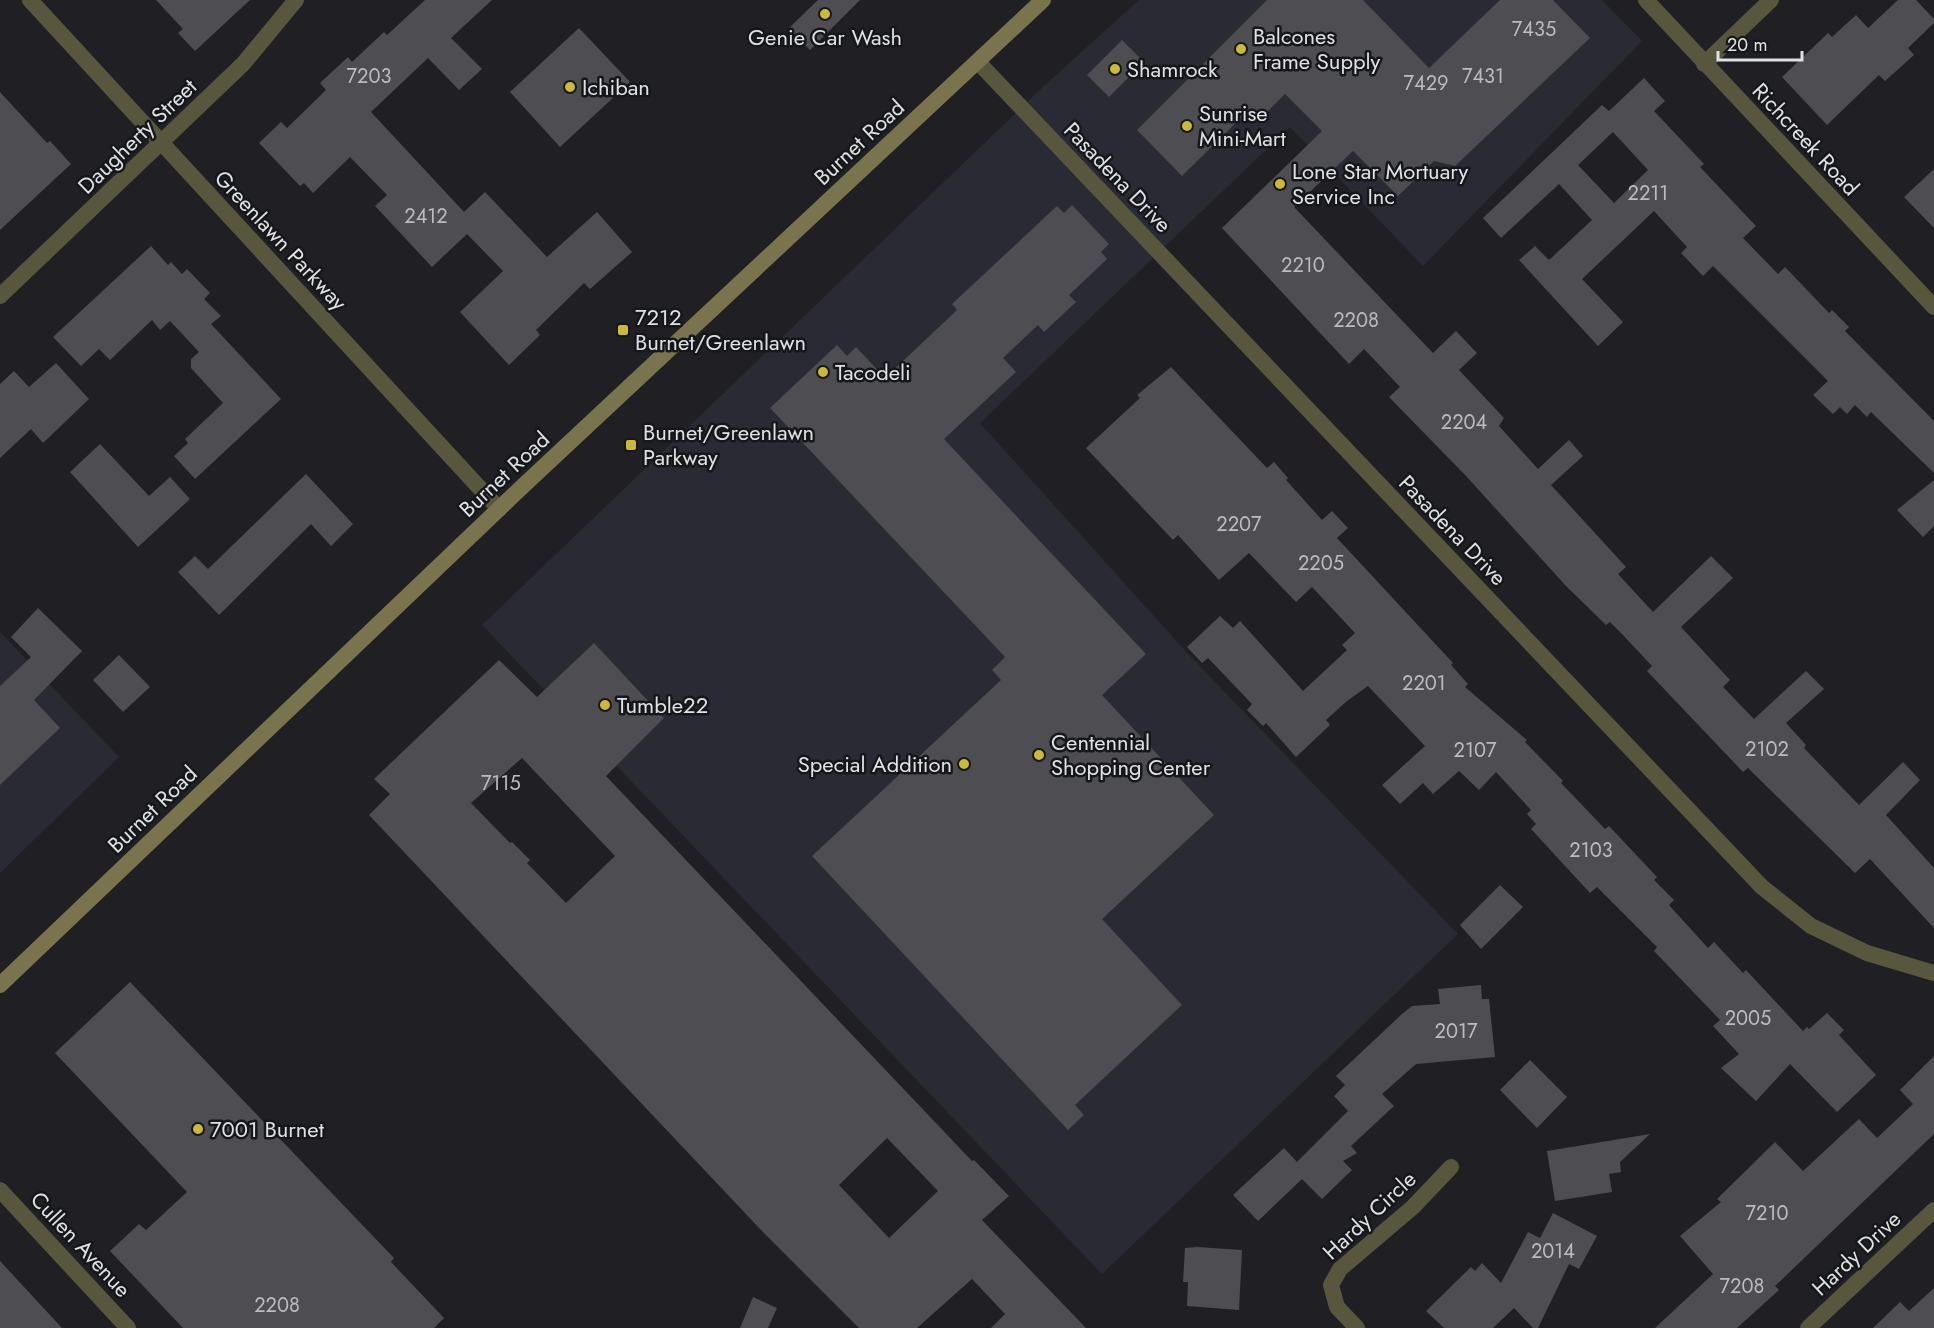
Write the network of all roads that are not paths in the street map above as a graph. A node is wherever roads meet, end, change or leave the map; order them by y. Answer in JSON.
{"nodes":[{"id":1,"x":30,"y":0,"type":"edge"},
{"id":2,"x":296,"y":0,"type":"edge"},
{"id":3,"x":1043,"y":0,"type":"edge"},
{"id":4,"x":1646,"y":0,"type":"edge"},
{"id":5,"x":1771,"y":0,"type":"edge"},
{"id":6,"x":978,"y":62,"type":"junction"},
{"id":7,"x":1704,"y":64,"type":"junction"},
{"id":8,"x":162,"y":144,"type":"junction"},
{"id":9,"x":0,"y":296,"type":"edge"},
{"id":10,"x":1934,"y":307,"type":"edge"},
{"id":11,"x":499,"y":509,"type":"junction"},
{"id":12,"x":1934,"y":973,"type":"edge"},
{"id":13,"x":0,"y":985,"type":"edge"},
{"id":14,"x":1451,"y":1167,"type":"dead end"},
{"id":15,"x":0,"y":1190,"type":"edge"},
{"id":16,"x":1934,"y":1210,"type":"edge"},
{"id":17,"x":128,"y":1328,"type":"edge"},
{"id":18,"x":1357,"y":1328,"type":"edge"},
{"id":19,"x":1808,"y":1328,"type":"edge"}],
"edges":[{"from":1,"to":8,"type":"street","name":"Greenlawn Parkway"},
{"from":2,"to":8,"type":"street","name":"Daugherty Street"},
{"from":3,"to":6,"type":"main road","name":"Burnet Road"},
{"from":4,"to":7,"type":"street","name":"Richcreek Road"},
{"from":5,"to":7,"type":"street"},
{"from":6,"to":11,"type":"main road","name":"Burnet Road"},
{"from":6,"to":12,"type":"street","name":"Pasadena Drive"},
{"from":7,"to":10,"type":"street","name":"Richcreek Road"},
{"from":8,"to":9,"type":"street","name":"Daugherty Street"},
{"from":8,"to":11,"type":"street","name":"Greenlawn Parkway"},
{"from":11,"to":13,"type":"main road","name":"Burnet Road"},
{"from":14,"to":18,"type":"street","name":"Hardy Circle"},
{"from":15,"to":17,"type":"street","name":"Cullen Avenue"},
{"from":16,"to":19,"type":"street","name":"Hardy Drive"}]}
